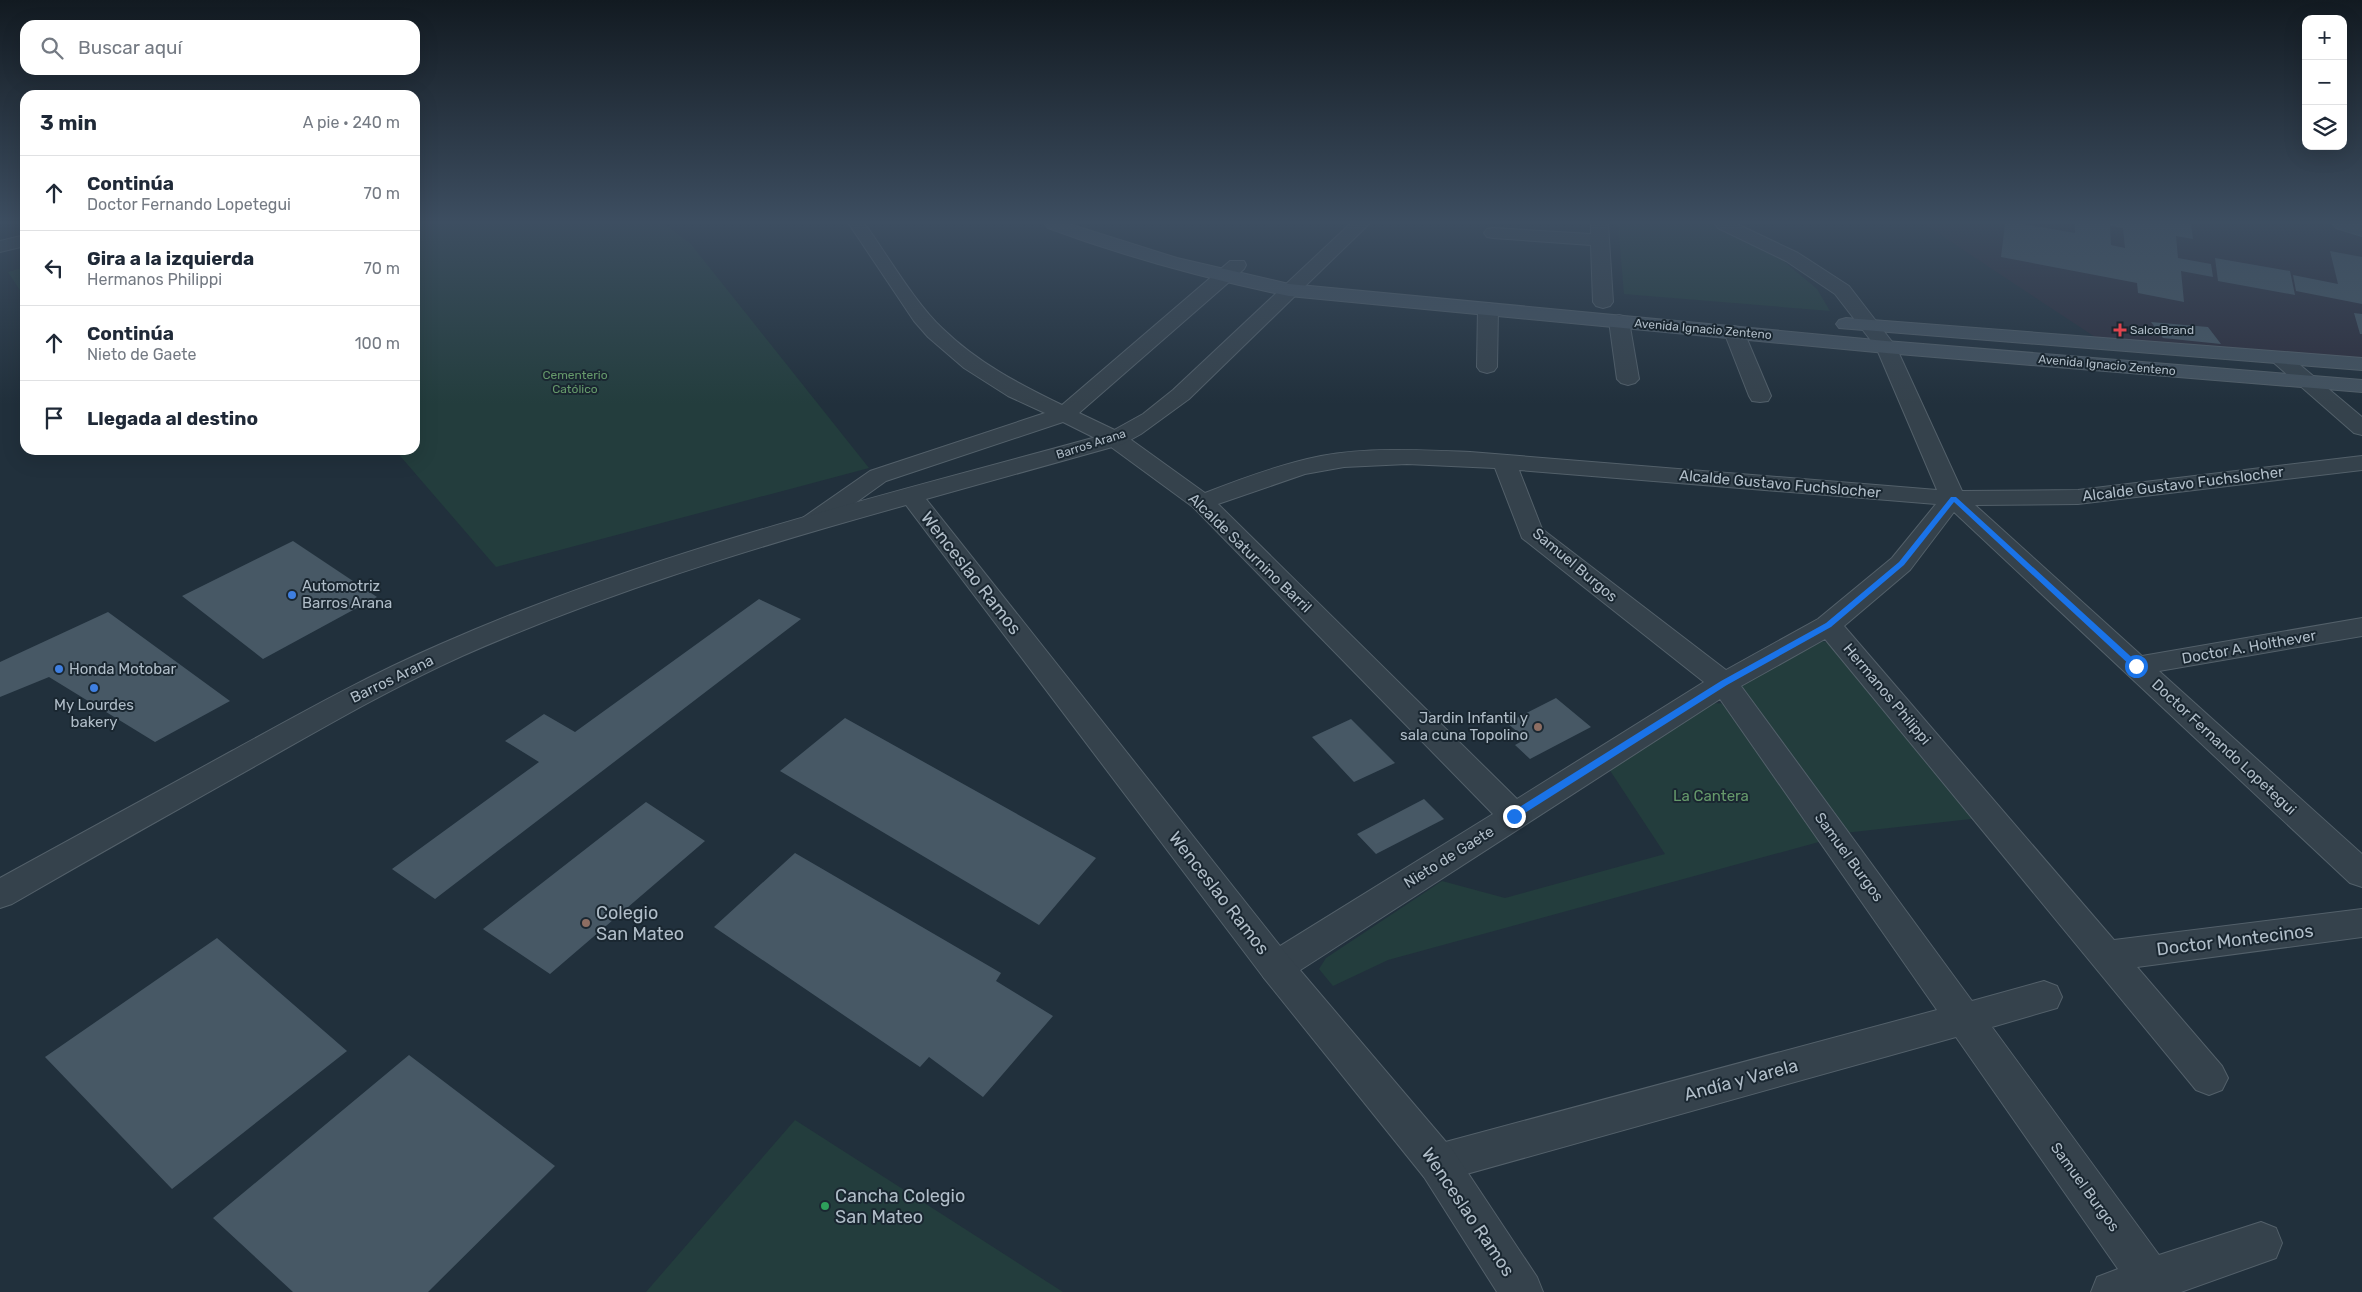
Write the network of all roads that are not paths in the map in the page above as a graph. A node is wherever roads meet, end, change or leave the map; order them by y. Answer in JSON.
{"nodes":[{"id":1,"x":898,"y":284,"type":"edge"},
{"id":2,"x":1216,"y":284,"type":"edge"},
{"id":3,"x":1295,"y":284,"type":"edge"},
{"id":4,"x":1306,"y":284,"type":"edge"},
{"id":5,"x":1317,"y":284,"type":"edge"},
{"id":6,"x":1602,"y":284,"type":"edge"},
{"id":7,"x":1833,"y":284,"type":"edge"},
{"id":8,"x":1603,"y":302,"type":"junction"},
{"id":9,"x":1488,"y":309,"type":"junction"},
{"id":10,"x":1683,"y":309,"type":"dead end"},
{"id":11,"x":1736,"y":320,"type":"junction"},
{"id":12,"x":1619,"y":322,"type":"junction"},
{"id":13,"x":1832,"y":323,"type":"dead end"},
{"id":14,"x":1872,"y":326,"type":"junction"},
{"id":15,"x":1886,"y":347,"type":"junction"},
{"id":16,"x":2144,"y":348,"type":"junction"},
{"id":17,"x":2280,"y":358,"type":"junction"},
{"id":18,"x":2362,"y":364,"type":"edge"},
{"id":19,"x":1487,"y":367,"type":"dead end"},
{"id":20,"x":2162,"y":370,"type":"junction"},
{"id":21,"x":1628,"y":379,"type":"dead end"},
{"id":22,"x":2308,"y":381,"type":"junction"},
{"id":23,"x":2362,"y":386,"type":"edge"},
{"id":24,"x":1760,"y":396,"type":"dead end"},
{"id":25,"x":1065,"y":414,"type":"junction"},
{"id":26,"x":2362,"y":428,"type":"edge"},
{"id":27,"x":1115,"y":439,"type":"junction"},
{"id":28,"x":1504,"y":462,"type":"junction"},
{"id":29,"x":2362,"y":463,"type":"edge"},
{"id":30,"x":912,"y":497,"type":"junction"},
{"id":31,"x":1953,"y":498,"type":"junction"},
{"id":32,"x":1202,"y":502,"type":"junction"},
{"id":33,"x":810,"y":524,"type":"junction"},
{"id":34,"x":1828,"y":625,"type":"junction"},
{"id":35,"x":2362,"y":627,"type":"edge"},
{"id":36,"x":2136,"y":666,"type":"junction"},
{"id":37,"x":1724,"y":683,"type":"junction"},
{"id":38,"x":1514,"y":816,"type":"junction"},
{"id":39,"x":2362,"y":874,"type":"edge"},
{"id":40,"x":0,"y":894,"type":"edge"},
{"id":41,"x":2362,"y":923,"type":"edge"},
{"id":42,"x":2107,"y":956,"type":"junction"},
{"id":43,"x":1276,"y":966,"type":"junction"},
{"id":44,"x":2044,"y":997,"type":"dead end"},
{"id":45,"x":1965,"y":1019,"type":"junction"},
{"id":46,"x":2208,"y":1078,"type":"dead end"},
{"id":47,"x":1438,"y":1164,"type":"junction"},
{"id":48,"x":2261,"y":1243,"type":"dead end"},
{"id":49,"x":2156,"y":1286,"type":"edge"},
{"id":50,"x":1522,"y":1292,"type":"edge"},
{"id":51,"x":2112,"y":1292,"type":"edge"}],
"edges":[{"from":1,"to":25,"type":"street","name":"Alcalde Saturnino Barril"},
{"from":2,"to":25,"type":"street","name":"Barros Arana"},
{"from":3,"to":27,"type":"street","name":"Barros Arana"},
{"from":4,"to":9,"type":"main road","name":"Avenida Ignacio Zenteno"},
{"from":5,"to":8,"type":"main road","name":"Avenida Ignacio Zenteno"},
{"from":6,"to":8,"type":"street"},
{"from":7,"to":14,"type":"street"},
{"from":8,"to":10,"type":"main road","name":"Avenida Ignacio Zenteno"},
{"from":9,"to":12,"type":"main road","name":"Avenida Ignacio Zenteno"},
{"from":9,"to":19,"type":"street"},
{"from":11,"to":12,"type":"main road","name":"Avenida Ignacio Zenteno"},
{"from":11,"to":15,"type":"main road","name":"Avenida Ignacio Zenteno"},
{"from":11,"to":24,"type":"street"},
{"from":12,"to":21,"type":"street"},
{"from":13,"to":14,"type":"main road","name":"Avenida Ignacio Zenteno"},
{"from":14,"to":15,"type":"street"},
{"from":14,"to":16,"type":"main road","name":"Avenida Ignacio Zenteno"},
{"from":15,"to":20,"type":"main road","name":"Avenida Ignacio Zenteno"},
{"from":15,"to":31,"type":"street"},
{"from":16,"to":17,"type":"main road","name":"Avenida Ignacio Zenteno"},
{"from":16,"to":20,"type":"main road"},
{"from":17,"to":18,"type":"main road","name":"Avenida Ignacio Zenteno"},
{"from":17,"to":22,"type":"street"},
{"from":20,"to":22,"type":"main road","name":"Avenida Ignacio Zenteno"},
{"from":22,"to":23,"type":"main road","name":"Avenida Ignacio Zenteno"},
{"from":22,"to":26,"type":"street"},
{"from":25,"to":27,"type":"street","name":"Alcalde Saturnino Barril"},
{"from":25,"to":33,"type":"street","name":"Barros Arana"},
{"from":27,"to":30,"type":"street","name":"Barros Arana"},
{"from":27,"to":32,"type":"street","name":"Alcalde Saturnino Barril"},
{"from":28,"to":31,"type":"street","name":"Alcalde Gustavo Fuchslocher"},
{"from":28,"to":32,"type":"street","name":"Alcalde Gustavo Fuchslocher"},
{"from":28,"to":37,"type":"street","name":"Samuel Burgos"},
{"from":29,"to":31,"type":"street","name":"Alcalde Gustavo Fuchslocher"},
{"from":30,"to":33,"type":"street","name":"Barros Arana"},
{"from":30,"to":43,"type":"street","name":"Wenceslao Ramos"},
{"from":31,"to":34,"type":"street"},
{"from":31,"to":36,"type":"street","name":"Doctor Fernando Lopetegui"},
{"from":32,"to":38,"type":"street","name":"Alcalde Saturnino Barril"},
{"from":33,"to":40,"type":"street","name":"Barros Arana"},
{"from":34,"to":37,"type":"street","name":"Nieto de Gaete"},
{"from":34,"to":42,"type":"street","name":"Hermanos Philippi"},
{"from":35,"to":36,"type":"street","name":"Doctor A. Holthever"},
{"from":36,"to":39,"type":"street","name":"Doctor Fernando Lopetegui"},
{"from":37,"to":38,"type":"street","name":"Nieto de Gaete"},
{"from":37,"to":45,"type":"street","name":"Samuel Burgos"},
{"from":38,"to":43,"type":"street","name":"Nieto de Gaete"},
{"from":41,"to":42,"type":"street","name":"Doctor Montecinos"},
{"from":42,"to":46,"type":"street","name":"Hermanos Philippi"},
{"from":43,"to":47,"type":"street","name":"Wenceslao Ramos"},
{"from":44,"to":45,"type":"street","name":"Andía y Varela"},
{"from":45,"to":47,"type":"street","name":"Andía y Varela"},
{"from":45,"to":49,"type":"street","name":"Samuel Burgos"},
{"from":47,"to":50,"type":"street","name":"Wenceslao Ramos"},
{"from":48,"to":49,"type":"street"},
{"from":49,"to":51,"type":"street"}]}
